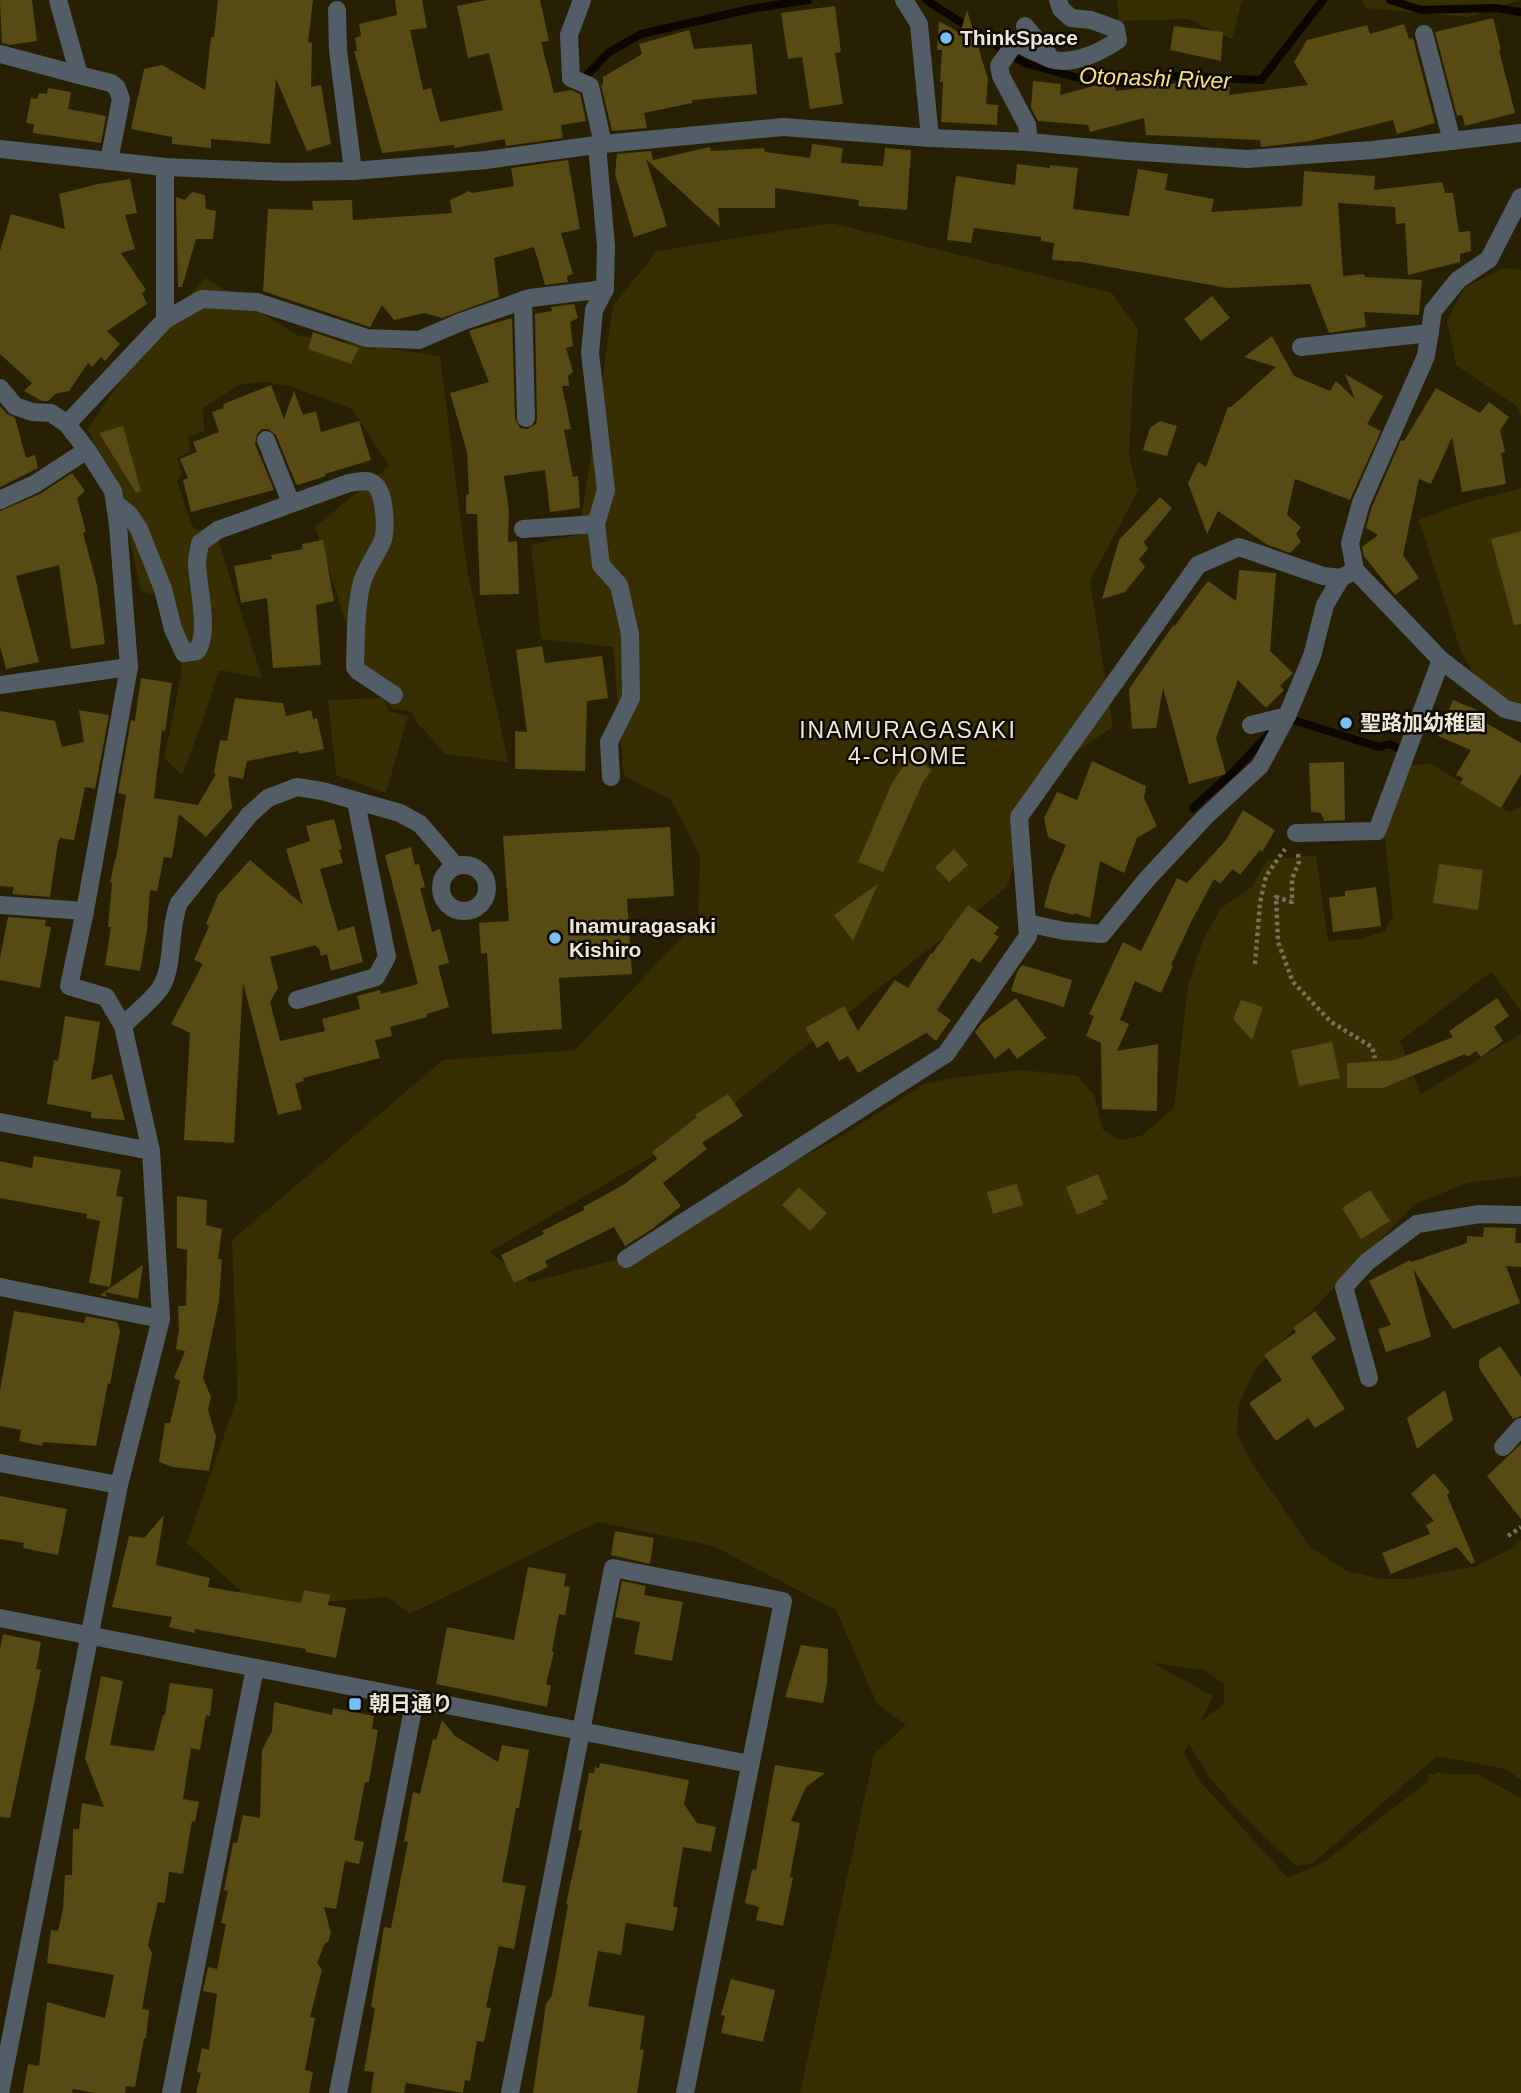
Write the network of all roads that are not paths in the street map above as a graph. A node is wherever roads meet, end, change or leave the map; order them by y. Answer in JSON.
{"nodes":[{"id":1,"x":58,"y":0,"type":"edge"},
{"id":2,"x":582,"y":0,"type":"edge"},
{"id":3,"x":1058,"y":0,"type":"edge"},
{"id":4,"x":906,"y":2,"type":"edge"},
{"id":5,"x":337,"y":10,"type":"dead end"},
{"id":6,"x":1025,"y":26,"type":"dead end"},
{"id":7,"x":1424,"y":34,"type":"dead end"},
{"id":8,"x":0,"y":54,"type":"edge"},
{"id":9,"x":1052,"y":59,"type":"junction"},
{"id":10,"x":79,"y":75,"type":"junction"},
{"id":11,"x":1521,"y":133,"type":"edge"},
{"id":12,"x":930,"y":138,"type":"junction"},
{"id":13,"x":1452,"y":141,"type":"junction"},
{"id":14,"x":1029,"y":142,"type":"junction"},
{"id":15,"x":600,"y":144,"type":"junction"},
{"id":16,"x":0,"y":149,"type":"edge"},
{"id":17,"x":109,"y":160,"type":"junction"},
{"id":18,"x":165,"y":167,"type":"junction"},
{"id":19,"x":353,"y":170,"type":"junction"},
{"id":20,"x":1521,"y":197,"type":"edge"},
{"id":21,"x":605,"y":289,"type":"junction"},
{"id":22,"x":523,"y":300,"type":"junction"},
{"id":23,"x":165,"y":320,"type":"junction"},
{"id":24,"x":1430,"y":333,"type":"junction"},
{"id":25,"x":1301,"y":347,"type":"dead end"},
{"id":26,"x":0,"y":388,"type":"edge"},
{"id":27,"x":526,"y":418,"type":"dead end"},
{"id":28,"x":67,"y":424,"type":"junction"},
{"id":29,"x":266,"y":440,"type":"dead end"},
{"id":30,"x":87,"y":450,"type":"junction"},
{"id":31,"x":0,"y":500,"type":"edge"},
{"id":32,"x":115,"y":503,"type":"junction"},
{"id":33,"x":291,"y":503,"type":"junction"},
{"id":34,"x":597,"y":524,"type":"junction"},
{"id":35,"x":523,"y":529,"type":"dead end"},
{"id":36,"x":1348,"y":574,"type":"junction"},
{"id":37,"x":1441,"y":660,"type":"junction"},
{"id":38,"x":129,"y":667,"type":"junction"},
{"id":39,"x":0,"y":685,"type":"edge"},
{"id":40,"x":394,"y":695,"type":"dead end"},
{"id":41,"x":1521,"y":713,"type":"edge"},
{"id":42,"x":1284,"y":722,"type":"junction"},
{"id":43,"x":1251,"y":725,"type":"dead end"},
{"id":44,"x":611,"y":777,"type":"dead end"},
{"id":45,"x":356,"y":802,"type":"junction"},
{"id":46,"x":1296,"y":832,"type":"road end"},
{"id":47,"x":456,"y":866,"type":"dead end"},
{"id":48,"x":0,"y":905,"type":"edge"},
{"id":49,"x":85,"y":911,"type":"junction"},
{"id":50,"x":1027,"y":923,"type":"junction"},
{"id":51,"x":297,"y":1000,"type":"dead end"},
{"id":52,"x":123,"y":1026,"type":"junction"},
{"id":53,"x":0,"y":1122,"type":"edge"},
{"id":54,"x":152,"y":1151,"type":"junction"},
{"id":55,"x":1521,"y":1215,"type":"edge"},
{"id":56,"x":626,"y":1259,"type":"dead end"},
{"id":57,"x":0,"y":1287,"type":"edge"},
{"id":58,"x":161,"y":1318,"type":"junction"},
{"id":59,"x":1370,"y":1378,"type":"dead end"},
{"id":60,"x":1521,"y":1427,"type":"edge"},
{"id":61,"x":1503,"y":1447,"type":"dead end"},
{"id":62,"x":0,"y":1463,"type":"edge"},
{"id":63,"x":119,"y":1485,"type":"junction"},
{"id":64,"x":0,"y":1618,"type":"edge"},
{"id":65,"x":90,"y":1636,"type":"junction"},
{"id":66,"x":255,"y":1668,"type":"junction"},
{"id":67,"x":415,"y":1699,"type":"junction"},
{"id":68,"x":583,"y":1731,"type":"junction"},
{"id":69,"x":750,"y":1764,"type":"junction"},
{"id":70,"x":0,"y":2092,"type":"edge"},
{"id":71,"x":171,"y":2093,"type":"edge"},
{"id":72,"x":338,"y":2093,"type":"edge"},
{"id":73,"x":510,"y":2093,"type":"edge"},
{"id":74,"x":685,"y":2093,"type":"edge"}],
"edges":[{"from":1,"to":10,"type":"street"},
{"from":2,"to":15,"type":"street"},
{"from":3,"to":9,"type":"street"},
{"from":4,"to":12,"type":"street"},
{"from":5,"to":19,"type":"street"},
{"from":6,"to":9,"type":"street"},
{"from":7,"to":13,"type":"street"},
{"from":8,"to":10,"type":"street"},
{"from":9,"to":14,"type":"street"},
{"from":10,"to":17,"type":"street"},
{"from":11,"to":13,"type":"street"},
{"from":12,"to":14,"type":"street"},
{"from":12,"to":15,"type":"street"},
{"from":13,"to":14,"type":"street"},
{"from":15,"to":19,"type":"street"},
{"from":15,"to":21,"type":"street"},
{"from":16,"to":17,"type":"street"},
{"from":17,"to":18,"type":"street"},
{"from":18,"to":19,"type":"street"},
{"from":18,"to":23,"type":"street"},
{"from":20,"to":24,"type":"street"},
{"from":21,"to":22,"type":"street"},
{"from":21,"to":34,"type":"street"},
{"from":22,"to":23,"type":"street"},
{"from":22,"to":27,"type":"street"},
{"from":23,"to":28,"type":"street"},
{"from":24,"to":25,"type":"street"},
{"from":24,"to":36,"type":"street"},
{"from":26,"to":28,"type":"street"},
{"from":28,"to":30,"type":"street"},
{"from":29,"to":33,"type":"street"},
{"from":30,"to":31,"type":"street"},
{"from":30,"to":32,"type":"street"},
{"from":32,"to":33,"type":"street"},
{"from":32,"to":38,"type":"street"},
{"from":33,"to":40,"type":"street"},
{"from":34,"to":35,"type":"street"},
{"from":34,"to":44,"type":"street"},
{"from":36,"to":37,"type":"street"},
{"from":36,"to":42,"type":"street"},
{"from":36,"to":50,"type":"street"},
{"from":37,"to":41,"type":"street"},
{"from":37,"to":46,"type":"street"},
{"from":38,"to":39,"type":"street"},
{"from":38,"to":49,"type":"street"},
{"from":42,"to":43,"type":"street"},
{"from":42,"to":50,"type":"street"},
{"from":45,"to":47,"type":"street"},
{"from":45,"to":51,"type":"street"},
{"from":45,"to":52,"type":"street"},
{"from":48,"to":49,"type":"street"},
{"from":49,"to":52,"type":"street"},
{"from":50,"to":56,"type":"street"},
{"from":52,"to":54,"type":"street"},
{"from":53,"to":54,"type":"street"},
{"from":54,"to":58,"type":"street"},
{"from":55,"to":59,"type":"street"},
{"from":57,"to":58,"type":"street"},
{"from":58,"to":63,"type":"street"},
{"from":60,"to":61,"type":"street"},
{"from":62,"to":63,"type":"street"},
{"from":63,"to":65,"type":"street"},
{"from":64,"to":65,"type":"street"},
{"from":65,"to":66,"type":"street"},
{"from":65,"to":70,"type":"street"},
{"from":66,"to":67,"type":"street"},
{"from":66,"to":71,"type":"street"},
{"from":67,"to":68,"type":"street"},
{"from":67,"to":72,"type":"street"},
{"from":68,"to":69,"type":"street"},
{"from":68,"to":69,"type":"street"},
{"from":68,"to":73,"type":"street"},
{"from":69,"to":74,"type":"street"}]}
